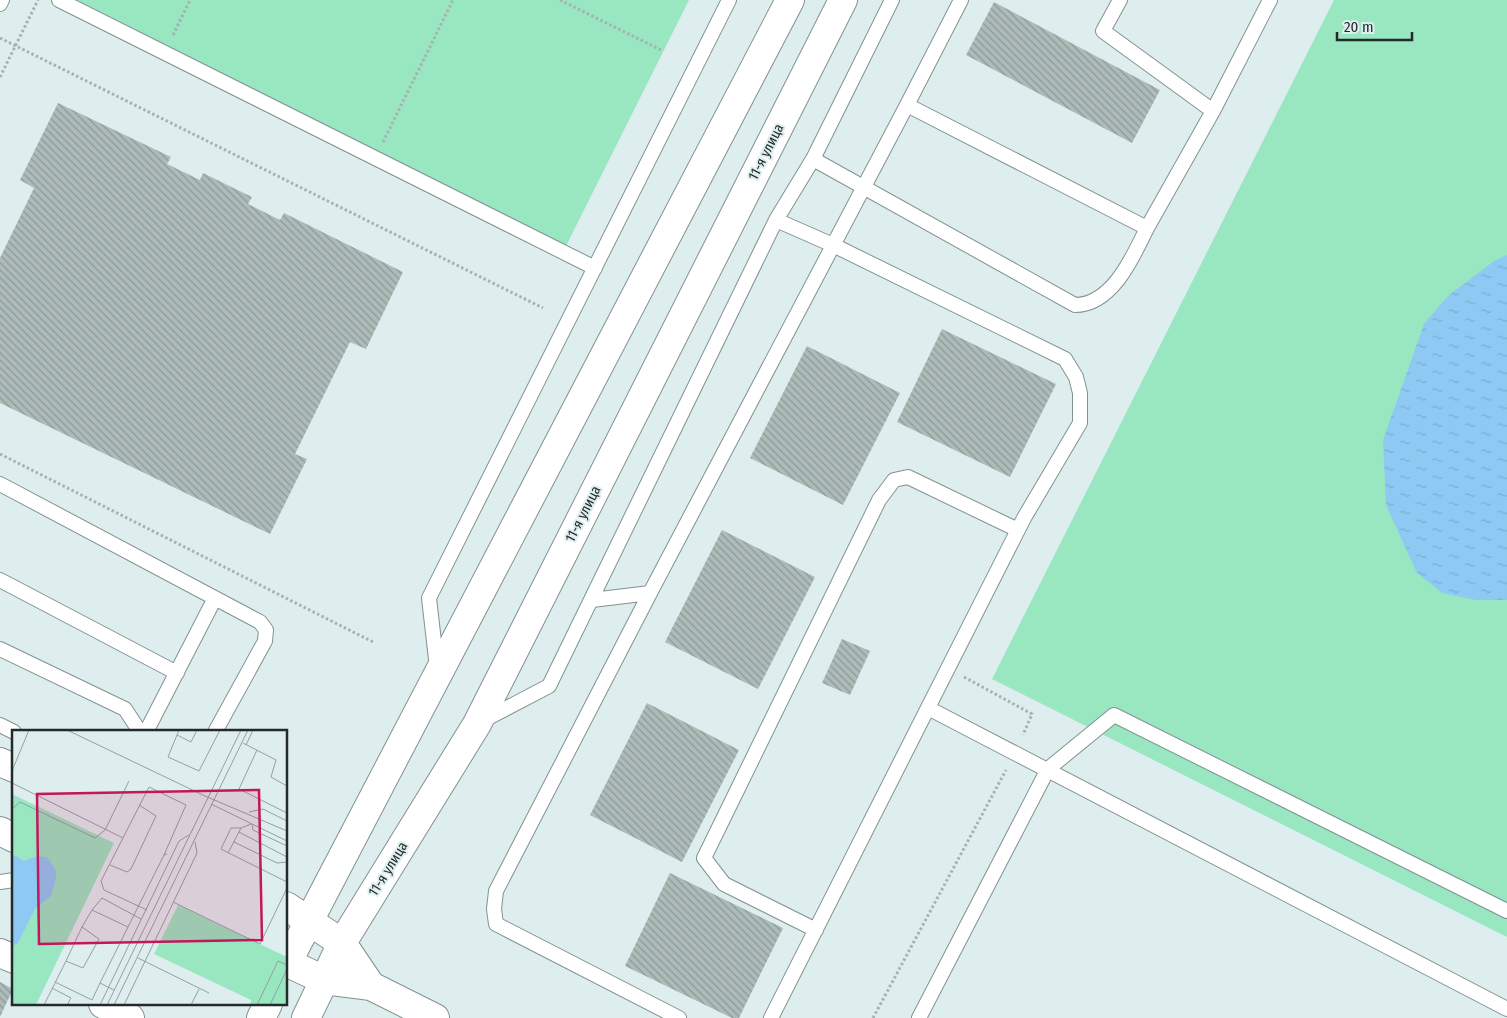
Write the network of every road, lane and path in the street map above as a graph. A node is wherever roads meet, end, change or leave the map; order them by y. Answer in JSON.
{"nodes":[{"id":1,"x":2,"y":0,"type":"edge"},
{"id":2,"x":38,"y":0,"type":"edge"},
{"id":3,"x":59,"y":0,"type":"edge"},
{"id":4,"x":190,"y":0,"type":"edge"},
{"id":5,"x":453,"y":0,"type":"edge"},
{"id":6,"x":560,"y":0,"type":"edge"},
{"id":7,"x":729,"y":0,"type":"edge"},
{"id":8,"x":790,"y":0,"type":"edge"},
{"id":9,"x":843,"y":0,"type":"edge"},
{"id":10,"x":892,"y":0,"type":"edge"},
{"id":11,"x":960,"y":0,"type":"edge"},
{"id":12,"x":1120,"y":0,"type":"edge"},
{"id":13,"x":1270,"y":0,"type":"edge"},
{"id":14,"x":0,"y":4,"type":"edge"},
{"id":15,"x":0,"y":38,"type":"edge"},
{"id":16,"x":15,"y":46,"type":"junction"},
{"id":17,"x":663,"y":51,"type":"dead end"},
{"id":18,"x":164,"y":52,"type":"junction"},
{"id":19,"x":0,"y":77,"type":"edge"},
{"id":20,"x":907,"y":105,"type":"junction"},
{"id":21,"x":1213,"y":111,"type":"junction"},
{"id":22,"x":375,"y":158,"type":"junction"},
{"id":23,"x":813,"y":159,"type":"junction"},
{"id":24,"x":864,"y":188,"type":"junction"},
{"id":25,"x":776,"y":220,"type":"junction"},
{"id":26,"x":1147,"y":228,"type":"junction"},
{"id":27,"x":833,"y":245,"type":"junction"},
{"id":28,"x":595,"y":268,"type":"junction"},
{"id":29,"x":543,"y":308,"type":"dead end"},
{"id":30,"x":0,"y":454,"type":"edge"},
{"id":31,"x":0,"y":484,"type":"edge"},
{"id":32,"x":1018,"y":530,"type":"junction"},
{"id":33,"x":0,"y":580,"type":"edge"},
{"id":34,"x":650,"y":593,"type":"junction"},
{"id":35,"x":216,"y":598,"type":"junction"},
{"id":36,"x":592,"y":600,"type":"junction"},
{"id":37,"x":375,"y":643,"type":"dead end"},
{"id":38,"x":0,"y":649,"type":"edge"},
{"id":39,"x":948,"y":669,"type":"junction"},
{"id":40,"x":177,"y":673,"type":"junction"},
{"id":41,"x":438,"y":676,"type":"junction"},
{"id":42,"x":928,"y":708,"type":"junction"},
{"id":43,"x":477,"y":724,"type":"junction"},
{"id":44,"x":0,"y":725,"type":"edge"},
{"id":45,"x":139,"y":730,"type":"edge"},
{"id":46,"x":147,"y":730,"type":"edge"},
{"id":47,"x":216,"y":730,"type":"edge"},
{"id":48,"x":12,"y":731,"type":"edge"},
{"id":49,"x":1015,"y":752,"type":"junction"},
{"id":50,"x":0,"y":762,"type":"edge"},
{"id":51,"x":12,"y":767,"type":"edge"},
{"id":52,"x":1048,"y":769,"type":"junction"},
{"id":53,"x":0,"y":831,"type":"edge"},
{"id":54,"x":12,"y":837,"type":"edge"},
{"id":55,"x":288,"y":907,"type":"edge"},
{"id":56,"x":1507,"y":911,"type":"edge"},
{"id":57,"x":310,"y":921,"type":"junction"},
{"id":58,"x":816,"y":930,"type":"junction"},
{"id":59,"x":342,"y":943,"type":"junction"},
{"id":60,"x":0,"y":952,"type":"edge"},
{"id":61,"x":12,"y":959,"type":"edge"},
{"id":62,"x":288,"y":961,"type":"edge"},
{"id":63,"x":288,"y":963,"type":"edge"},
{"id":64,"x":324,"y":980,"type":"junction"},
{"id":65,"x":371,"y":986,"type":"junction"},
{"id":66,"x":106,"y":1006,"type":"edge"},
{"id":67,"x":267,"y":1006,"type":"edge"},
{"id":68,"x":1507,"y":1009,"type":"edge"},
{"id":69,"x":130,"y":1018,"type":"edge"},
{"id":70,"x":261,"y":1018,"type":"edge"},
{"id":71,"x":306,"y":1018,"type":"edge"},
{"id":72,"x":435,"y":1018,"type":"edge"},
{"id":73,"x":679,"y":1018,"type":"edge"},
{"id":74,"x":772,"y":1018,"type":"edge"},
{"id":75,"x":873,"y":1018,"type":"edge"},
{"id":76,"x":919,"y":1018,"type":"edge"}],
"edges":[{"from":1,"to":14,"type":"lane"},
{"from":2,"to":16,"type":"path"},
{"from":3,"to":18,"type":"lane"},
{"from":4,"to":18,"type":"path"},
{"from":5,"to":22,"type":"path"},
{"from":6,"to":17,"type":"path"},
{"from":7,"to":28,"type":"lane"},
{"from":8,"to":41,"type":"street"},
{"from":9,"to":43,"type":"street","name":"11-я улица"},
{"from":10,"to":23,"type":"lane"},
{"from":11,"to":20,"type":"lane"},
{"from":12,"to":21,"type":"lane"},
{"from":13,"to":21,"type":"lane"},
{"from":15,"to":16,"type":"path"},
{"from":16,"to":19,"type":"path"},
{"from":16,"to":29,"type":"path"},
{"from":18,"to":22,"type":"lane"},
{"from":20,"to":24,"type":"lane"},
{"from":20,"to":26,"type":"lane"},
{"from":21,"to":26,"type":"lane"},
{"from":22,"to":28,"type":"lane"},
{"from":23,"to":24,"type":"lane"},
{"from":23,"to":25,"type":"lane"},
{"from":24,"to":26,"type":"lane"},
{"from":24,"to":27,"type":"lane"},
{"from":25,"to":27,"type":"lane"},
{"from":25,"to":36,"type":"lane"},
{"from":27,"to":32,"type":"lane"},
{"from":27,"to":34,"type":"lane"},
{"from":28,"to":41,"type":"lane"},
{"from":30,"to":37,"type":"path"},
{"from":31,"to":35,"type":"lane"},
{"from":32,"to":39,"type":"lane"},
{"from":32,"to":58,"type":"lane"},
{"from":33,"to":40,"type":"lane"},
{"from":34,"to":36,"type":"lane"},
{"from":34,"to":73,"type":"lane"},
{"from":35,"to":40,"type":"lane"},
{"from":35,"to":47,"type":"lane"},
{"from":36,"to":43,"type":"lane"},
{"from":38,"to":45,"type":"lane"},
{"from":39,"to":42,"type":"lane"},
{"from":39,"to":49,"type":"path"},
{"from":40,"to":46,"type":"lane"},
{"from":41,"to":57,"type":"street"},
{"from":42,"to":49,"type":"lane"},
{"from":42,"to":58,"type":"lane"},
{"from":43,"to":59,"type":"street","name":"11-я улица"},
{"from":44,"to":48,"type":"lane"},
{"from":49,"to":52,"type":"lane"},
{"from":49,"to":75,"type":"path"},
{"from":50,"to":51,"type":"street"},
{"from":52,"to":56,"type":"lane"},
{"from":52,"to":68,"type":"lane"},
{"from":52,"to":76,"type":"lane"},
{"from":53,"to":54,"type":"street"},
{"from":55,"to":57,"type":"street"},
{"from":57,"to":59,"type":"street"},
{"from":57,"to":62,"type":"street"},
{"from":58,"to":74,"type":"lane"},
{"from":59,"to":64,"type":"street","name":"11-я улица"},
{"from":59,"to":65,"type":"street"},
{"from":60,"to":61,"type":"street"},
{"from":63,"to":64,"type":"street"},
{"from":64,"to":65,"type":"street"},
{"from":64,"to":71,"type":"street","name":"11-я улица"},
{"from":65,"to":72,"type":"street"},
{"from":66,"to":69,"type":"street"},
{"from":67,"to":70,"type":"street"}]}
